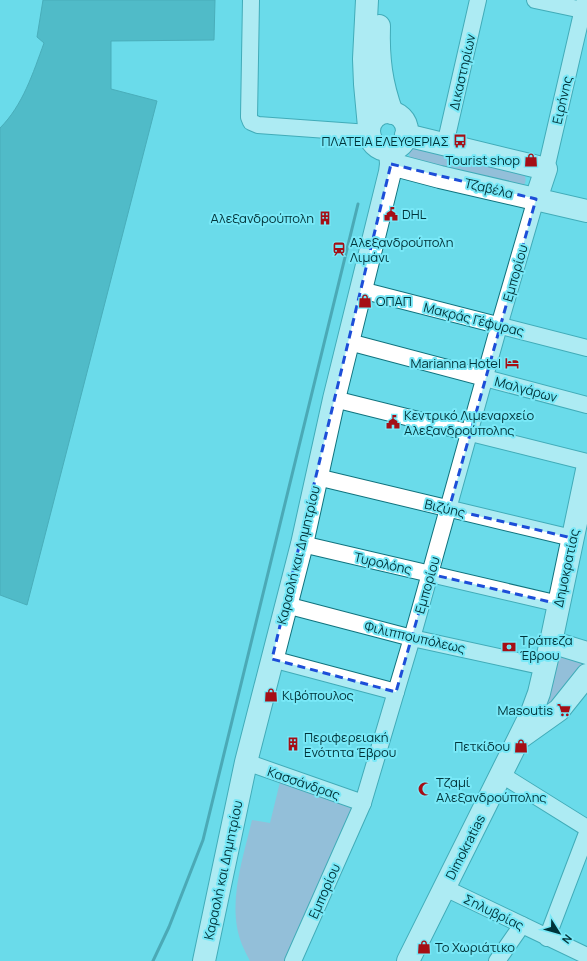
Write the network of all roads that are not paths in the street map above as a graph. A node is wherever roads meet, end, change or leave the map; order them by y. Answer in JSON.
{"nodes":[{"id":1,"x":251,"y":0,"type":"edge"},
{"id":2,"x":367,"y":0,"type":"edge"},
{"id":3,"x":381,"y":0,"type":"edge"},
{"id":4,"x":478,"y":0,"type":"edge"},
{"id":5,"x":535,"y":0,"type":"edge"},
{"id":6,"x":585,"y":7,"type":"edge"},
{"id":7,"x":392,"y":113,"type":"junction"},
{"id":8,"x":369,"y":130,"type":"junction"},
{"id":9,"x":406,"y":135,"type":"junction"},
{"id":10,"x":445,"y":145,"type":"junction"},
{"id":11,"x":390,"y":157,"type":"junction"},
{"id":12,"x":546,"y":169,"type":"junction"},
{"id":13,"x":536,"y":199,"type":"junction"},
{"id":14,"x":587,"y":211,"type":"edge"},
{"id":15,"x":361,"y":290,"type":"junction"},
{"id":16,"x":499,"y":326,"type":"junction"},
{"id":17,"x":349,"y":342,"type":"junction"},
{"id":18,"x":587,"y":348,"type":"edge"},
{"id":19,"x":484,"y":378,"type":"junction"},
{"id":20,"x":334,"y":399,"type":"junction"},
{"id":21,"x":587,"y":406,"type":"edge"},
{"id":22,"x":469,"y":433,"type":"junction"},
{"id":23,"x":587,"y":462,"type":"edge"},
{"id":24,"x":587,"y":470,"type":"edge"},
{"id":25,"x":316,"y":477,"type":"junction"},
{"id":26,"x":449,"y":508,"type":"junction"},
{"id":27,"x":572,"y":538,"type":"junction"},
{"id":28,"x":302,"y":544,"type":"junction"},
{"id":29,"x":430,"y":574,"type":"junction"},
{"id":30,"x":559,"y":604,"type":"junction"},
{"id":31,"x":286,"y":605,"type":"junction"},
{"id":32,"x":412,"y":638,"type":"junction"},
{"id":33,"x":551,"y":642,"type":"junction"},
{"id":34,"x":587,"y":653,"type":"edge"},
{"id":35,"x":272,"y":659,"type":"junction"},
{"id":36,"x":545,"y":667,"type":"junction"},
{"id":37,"x":587,"y":675,"type":"edge"},
{"id":38,"x":396,"y":692,"type":"junction"},
{"id":39,"x":521,"y":737,"type":"junction"},
{"id":40,"x":246,"y":762,"type":"junction"},
{"id":41,"x":502,"y":775,"type":"junction"},
{"id":42,"x":363,"y":803,"type":"junction"},
{"id":43,"x":587,"y":828,"type":"edge"},
{"id":44,"x":587,"y":833,"type":"edge"},
{"id":45,"x":445,"y":888,"type":"junction"},
{"id":46,"x":522,"y":925,"type":"junction"},
{"id":47,"x":547,"y":938,"type":"junction"},
{"id":48,"x":576,"y":955,"type":"edge"},
{"id":49,"x":204,"y":961,"type":"edge"},
{"id":50,"x":293,"y":961,"type":"edge"},
{"id":51,"x":408,"y":961,"type":"edge"},
{"id":52,"x":497,"y":961,"type":"edge"}],
"edges":[{"from":1,"to":8,"type":"street"},
{"from":2,"to":8,"type":"main road"},
{"from":3,"to":7,"type":"main road"},
{"from":4,"to":10,"type":"street","name":"Δικαστηρίων"},
{"from":5,"to":6,"type":"street"},
{"from":6,"to":12,"type":"street","name":"Ειρήνης"},
{"from":7,"to":8,"type":"main road"},
{"from":7,"to":9,"type":"main road"},
{"from":8,"to":11,"type":"main road"},
{"from":9,"to":10,"type":"main road"},
{"from":9,"to":11,"type":"main road"},
{"from":10,"to":12,"type":"main road"},
{"from":11,"to":13,"type":"main road","name":"Τζαβέλα"},
{"from":11,"to":15,"type":"main road","name":"Καραολή και Δημητρίου"},
{"from":12,"to":13,"type":"main road","name":"Ειρήνης"},
{"from":13,"to":14,"type":"main road","name":"Τζαβέλα"},
{"from":13,"to":16,"type":"street","name":"Εμπορίου"},
{"from":15,"to":16,"type":"street","name":"Μακράς Γέφυρας"},
{"from":15,"to":17,"type":"main road","name":"Καραολή και Δημητρίου"},
{"from":16,"to":18,"type":"street","name":"Μακράς Γέφυρας"},
{"from":16,"to":19,"type":"street","name":"Εμπορίου"},
{"from":17,"to":19,"type":"street","name":"Μαλγάρων"},
{"from":17,"to":20,"type":"main road","name":"Καραολή και Δημητρίου"},
{"from":19,"to":21,"type":"street","name":"Μαλγάρων"},
{"from":19,"to":22,"type":"street","name":"Εμπορίου"},
{"from":20,"to":22,"type":"street"},
{"from":20,"to":25,"type":"main road","name":"Καραολή και Δημητρίου"},
{"from":22,"to":23,"type":"street"},
{"from":22,"to":26,"type":"street","name":"Εμπορίου"},
{"from":24,"to":27,"type":"main road","name":"Δημοκρατίας"},
{"from":25,"to":26,"type":"street","name":"Βιζύης"},
{"from":25,"to":28,"type":"main road","name":"Καραολή και Δημητρίου"},
{"from":26,"to":27,"type":"street","name":"Βιζύης"},
{"from":26,"to":29,"type":"street","name":"Εμπορίου"},
{"from":27,"to":30,"type":"main road","name":"Δημοκρατίας"},
{"from":28,"to":29,"type":"street","name":"Τυρολόης"},
{"from":28,"to":31,"type":"main road","name":"Καραολή και Δημητρίου"},
{"from":29,"to":30,"type":"street","name":"Τυρολόης"},
{"from":29,"to":32,"type":"street","name":"Εμπορίου"},
{"from":30,"to":33,"type":"main road","name":"Δημοκρατίας"},
{"from":31,"to":32,"type":"street","name":"Φιλιππουπόλεως"},
{"from":31,"to":35,"type":"main road","name":"Καραολή και Δημητρίου"},
{"from":32,"to":36,"type":"street","name":"Φιλιππουπόλεως"},
{"from":32,"to":38,"type":"street","name":"Εμπορίου"},
{"from":33,"to":34,"type":"main road"},
{"from":33,"to":36,"type":"main road","name":"Dimokratias"},
{"from":35,"to":38,"type":"street"},
{"from":35,"to":40,"type":"main road","name":"Καραολή και Δημητρίου"},
{"from":36,"to":39,"type":"main road","name":"Dimokratias"},
{"from":37,"to":39,"type":"main road"},
{"from":38,"to":42,"type":"street","name":"Εμπορίου"},
{"from":39,"to":41,"type":"main road","name":"Dimokratias"},
{"from":40,"to":42,"type":"street","name":"Κασσάνδρας"},
{"from":40,"to":49,"type":"main road","name":"Καραολή και Δημητρίου"},
{"from":41,"to":43,"type":"street"},
{"from":41,"to":45,"type":"main road","name":"Dimokratias"},
{"from":42,"to":50,"type":"street","name":"Εμπορίου"},
{"from":44,"to":47,"type":"street"},
{"from":45,"to":46,"type":"street","name":"Σηλυβρίας"},
{"from":45,"to":51,"type":"main road","name":"Dimokratias"},
{"from":46,"to":47,"type":"street","name":"Σηλυβρίας"},
{"from":46,"to":52,"type":"street"},
{"from":47,"to":48,"type":"street","name":"Σηλυβρίας"}]}
